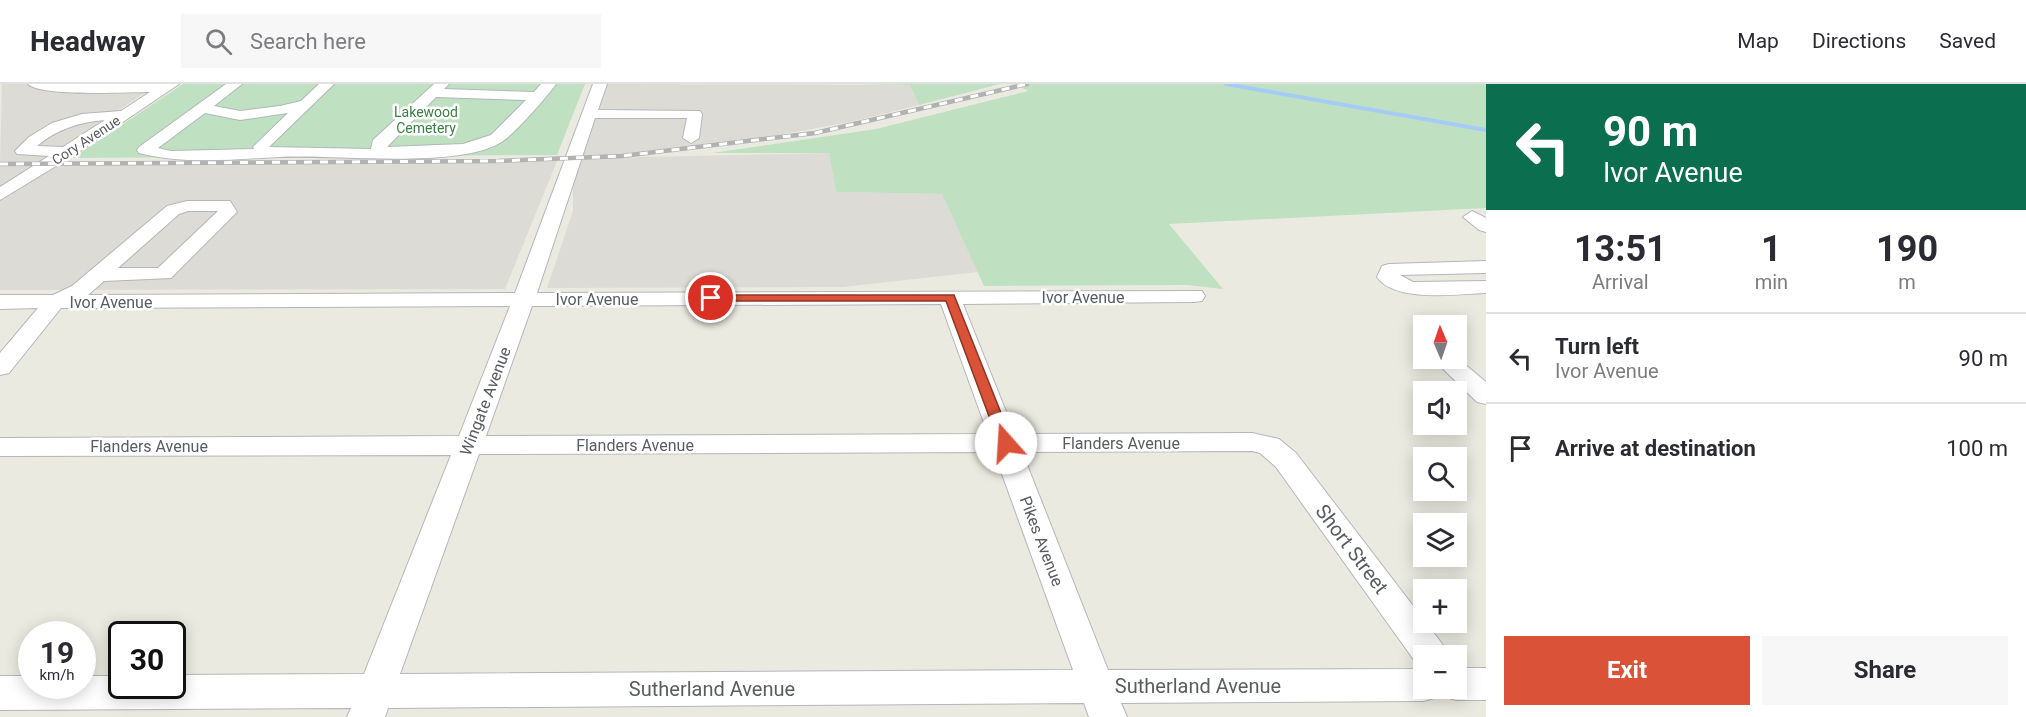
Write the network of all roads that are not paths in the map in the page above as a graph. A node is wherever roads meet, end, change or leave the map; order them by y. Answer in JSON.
{"nodes":[{"id":1,"x":35,"y":84,"type":"edge"},
{"id":2,"x":235,"y":84,"type":"edge"},
{"id":3,"x":339,"y":84,"type":"edge"},
{"id":4,"x":549,"y":84,"type":"edge"},
{"id":5,"x":600,"y":84,"type":"edge"},
{"id":6,"x":170,"y":86,"type":"edge"},
{"id":7,"x":323,"y":88,"type":"edge"},
{"id":8,"x":437,"y":89,"type":"edge"},
{"id":9,"x":538,"y":96,"type":"junction"},
{"id":10,"x":305,"y":104,"type":"junction"},
{"id":11,"x":209,"y":110,"type":"junction"},
{"id":12,"x":590,"y":114,"type":"junction"},
{"id":13,"x":124,"y":115,"type":"junction"},
{"id":14,"x":691,"y":138,"type":"dead end"},
{"id":15,"x":383,"y":149,"type":"junction"},
{"id":16,"x":266,"y":150,"type":"junction"},
{"id":17,"x":68,"y":152,"type":"junction"},
{"id":18,"x":22,"y":181,"type":"junction"},
{"id":19,"x":0,"y":182,"type":"edge"},
{"id":20,"x":0,"y":195,"type":"edge"},
{"id":21,"x":1486,"y":267,"type":"edge"},
{"id":22,"x":99,"y":275,"type":"junction"},
{"id":23,"x":1486,"y":287,"type":"edge"},
{"id":24,"x":1194,"y":296,"type":"dead end"},
{"id":25,"x":950,"y":298,"type":"junction"},
{"id":26,"x":524,"y":299,"type":"junction"},
{"id":27,"x":0,"y":302,"type":"edge"},
{"id":28,"x":54,"y":303,"type":"junction"},
{"id":29,"x":0,"y":368,"type":"edge"},
{"id":30,"x":1456,"y":369,"type":"edge"},
{"id":31,"x":1486,"y":396,"type":"edge"},
{"id":32,"x":1006,"y":443,"type":"junction"},
{"id":33,"x":467,"y":446,"type":"junction"},
{"id":34,"x":1269,"y":446,"type":"joint"},
{"id":35,"x":0,"y":447,"type":"edge"},
{"id":36,"x":1423,"y":645,"type":"edge"},
{"id":37,"x":1467,"y":684,"type":"edge"},
{"id":38,"x":1486,"y":684,"type":"edge"},
{"id":39,"x":1413,"y":686,"type":"edge"},
{"id":40,"x":0,"y":693,"type":"edge"},
{"id":41,"x":1103,"y":701,"type":"edge"},
{"id":42,"x":371,"y":704,"type":"edge"}],
"edges":[{"from":1,"to":6,"type":"street"},
{"from":2,"to":11,"type":"street"},
{"from":3,"to":7,"type":"street"},
{"from":4,"to":9,"type":"street"},
{"from":5,"to":12,"type":"street","name":"Wingate Avenue"},
{"from":6,"to":13,"type":"street","name":"Cory Avenue"},
{"from":7,"to":10,"type":"street"},
{"from":8,"to":9,"type":"street"},
{"from":8,"to":15,"type":"street"},
{"from":9,"to":15,"type":"street"},
{"from":10,"to":11,"type":"street"},
{"from":10,"to":16,"type":"street"},
{"from":11,"to":16,"type":"street"},
{"from":12,"to":14,"type":"street"},
{"from":12,"to":26,"type":"street","name":"Wingate Avenue"},
{"from":13,"to":17,"type":"street","name":"Cory Avenue"},
{"from":13,"to":17,"type":"street"},
{"from":15,"to":16,"type":"street"},
{"from":17,"to":18,"type":"street","name":"Cory Avenue"},
{"from":18,"to":19,"type":"street"},
{"from":18,"to":20,"type":"street","name":"Cory Avenue"},
{"from":21,"to":23,"type":"street"},
{"from":22,"to":22,"type":"street"},
{"from":22,"to":28,"type":"street"},
{"from":24,"to":25,"type":"street","name":"Ivor Avenue"},
{"from":25,"to":26,"type":"street","name":"Ivor Avenue"},
{"from":25,"to":32,"type":"street","name":"Pikes Avenue"},
{"from":26,"to":28,"type":"street","name":"Ivor Avenue"},
{"from":26,"to":33,"type":"street","name":"Wingate Avenue"},
{"from":27,"to":28,"type":"street","name":"Ivor Avenue"},
{"from":28,"to":29,"type":"street"},
{"from":30,"to":31,"type":"street"},
{"from":32,"to":33,"type":"street","name":"Flanders Avenue"},
{"from":32,"to":34,"type":"street","name":"Flanders Avenue"},
{"from":32,"to":41,"type":"street","name":"Pikes Avenue"},
{"from":33,"to":35,"type":"street","name":"Flanders Avenue"},
{"from":33,"to":42,"type":"street","name":"Wingate Avenue"},
{"from":34,"to":36,"type":"street","name":"Short Street"},
{"from":37,"to":38,"type":"street"},
{"from":39,"to":41,"type":"street","name":"Sutherland Avenue"},
{"from":40,"to":42,"type":"street","name":"Sutherland Avenue"},
{"from":41,"to":42,"type":"street","name":"Sutherland Avenue"}]}
